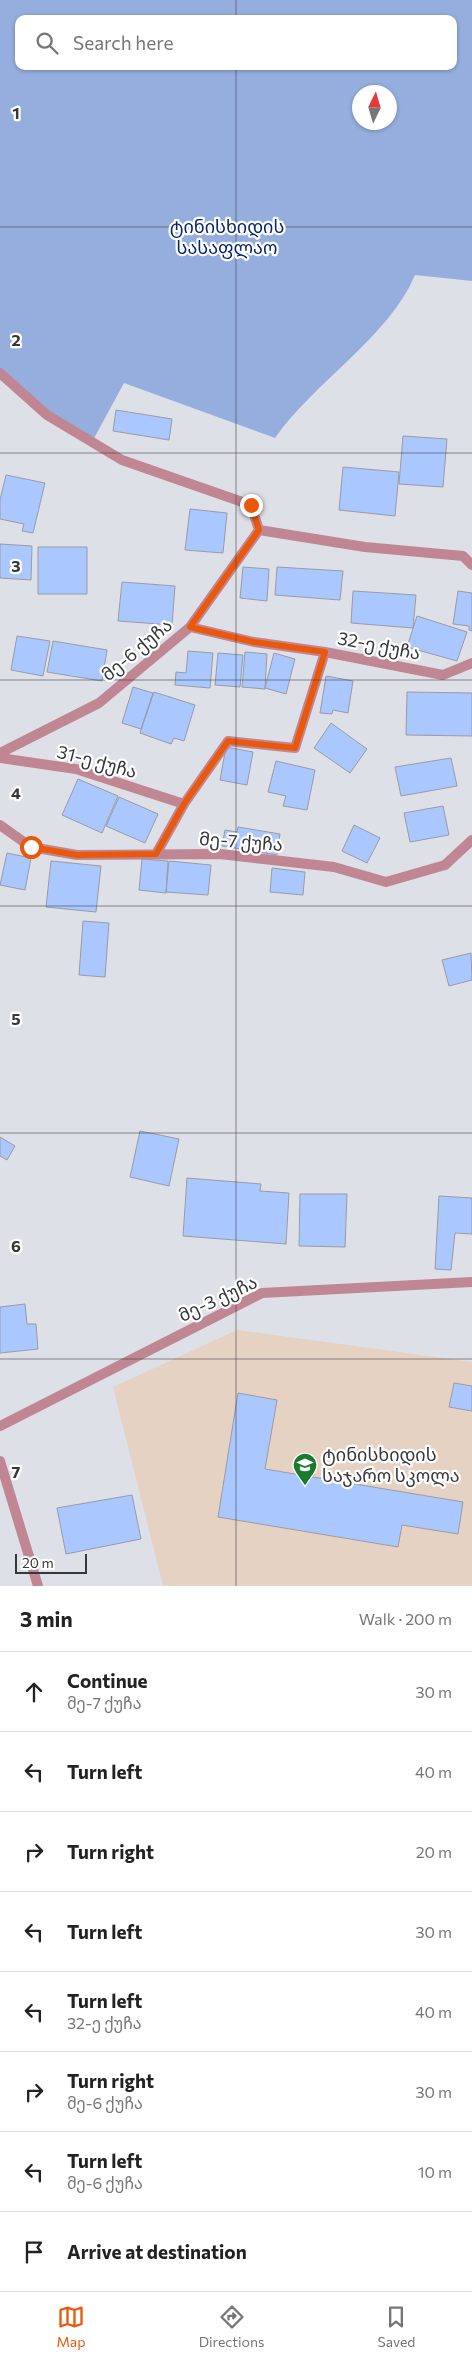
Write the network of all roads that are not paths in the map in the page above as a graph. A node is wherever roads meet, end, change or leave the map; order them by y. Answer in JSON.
{"nodes":[{"id":1,"x":0,"y":373,"type":"edge"},
{"id":2,"x":259,"y":530,"type":"junction"},
{"id":3,"x":472,"y":565,"type":"edge"},
{"id":4,"x":190,"y":627,"type":"junction"},
{"id":5,"x":325,"y":652,"type":"junction"},
{"id":6,"x":472,"y":663,"type":"edge"},
{"id":7,"x":0,"y":753,"type":"edge"},
{"id":8,"x":0,"y":758,"type":"edge"},
{"id":9,"x":184,"y":804,"type":"junction"},
{"id":10,"x":0,"y":825,"type":"edge"},
{"id":11,"x":472,"y":840,"type":"edge"},
{"id":12,"x":156,"y":854,"type":"junction"},
{"id":13,"x":472,"y":1282,"type":"edge"},
{"id":14,"x":0,"y":1426,"type":"edge"},
{"id":15,"x":0,"y":1461,"type":"edge"},
{"id":16,"x":38,"y":1586,"type":"edge"}],
"edges":[{"from":1,"to":2,"type":"street"},
{"from":2,"to":3,"type":"street"},
{"from":2,"to":4,"type":"street","name":"მე-6 ქუჩა"},
{"from":4,"to":5,"type":"street","name":"32-ე ქუჩა"},
{"from":4,"to":7,"type":"street","name":"მე-6 ქუჩა"},
{"from":5,"to":6,"type":"street","name":"32-ე ქუჩა"},
{"from":5,"to":9,"type":"street"},
{"from":8,"to":9,"type":"street","name":"31-ე ქუჩა"},
{"from":9,"to":12,"type":"street"},
{"from":10,"to":12,"type":"street","name":"მე-7 ქუჩა"},
{"from":11,"to":12,"type":"street","name":"მე-7 ქუჩა"},
{"from":13,"to":14,"type":"street","name":"მე-3 ქუჩა"},
{"from":15,"to":16,"type":"street"}]}
